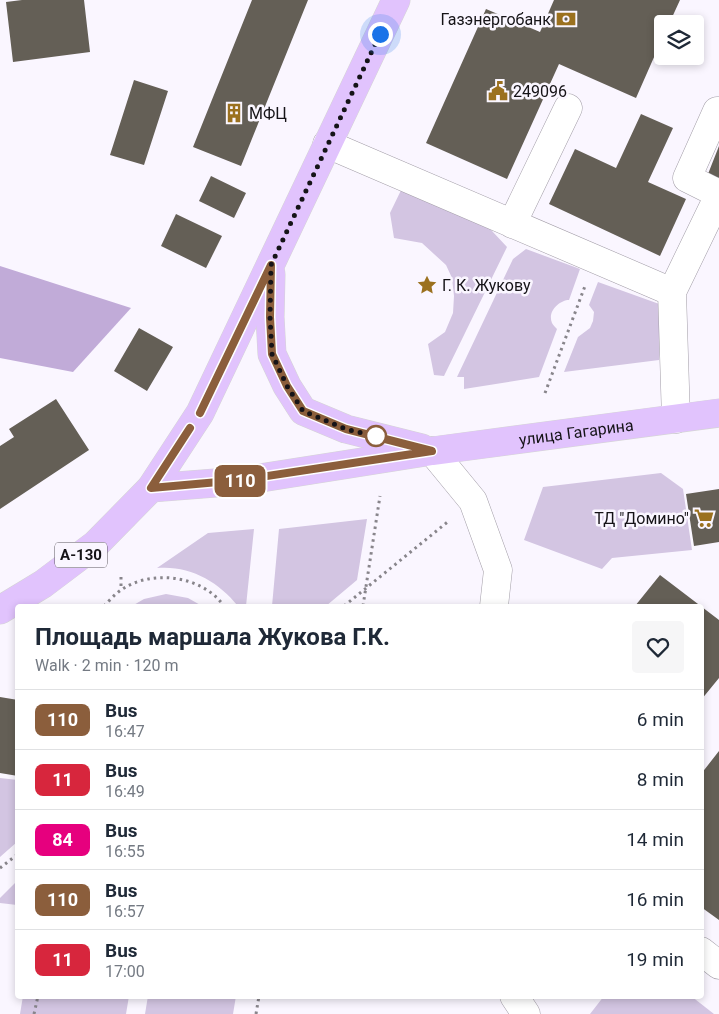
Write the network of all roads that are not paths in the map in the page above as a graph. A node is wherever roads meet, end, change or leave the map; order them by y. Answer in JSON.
{"nodes":[{"id":1,"x":396,"y":0,"type":"edge"},
{"id":2,"x":568,"y":108,"type":"dead end"},
{"id":3,"x":717,"y":111,"type":"dead end"},
{"id":4,"x":327,"y":144,"type":"junction"},
{"id":5,"x":719,"y":194,"type":"edge"},
{"id":6,"x":512,"y":224,"type":"junction"},
{"id":7,"x":271,"y":265,"type":"junction"},
{"id":8,"x":672,"y":292,"type":"junction"},
{"id":9,"x":719,"y":413,"type":"edge"},
{"id":10,"x":676,"y":419,"type":"junction"},
{"id":11,"x":432,"y":451,"type":"junction"},
{"id":12,"x":151,"y":488,"type":"junction"},
{"id":13,"x":494,"y":604,"type":"edge"},
{"id":14,"x":0,"y":610,"type":"edge"},
{"id":15,"x":704,"y":952,"type":"edge"},
{"id":16,"x":719,"y":965,"type":"edge"},
{"id":17,"x":516,"y":999,"type":"edge"},
{"id":18,"x":526,"y":1014,"type":"edge"}],
"edges":[{"from":1,"to":4,"type":"main road","number":"А-130"},
{"from":2,"to":6,"type":"lane"},
{"from":3,"to":5,"type":"lane"},
{"from":4,"to":6,"type":"lane"},
{"from":4,"to":7,"type":"main road","number":"А-130"},
{"from":5,"to":8,"type":"lane"},
{"from":6,"to":8,"type":"lane"},
{"from":7,"to":11,"type":"main road"},
{"from":7,"to":12,"type":"main road","number":"А-130"},
{"from":8,"to":10,"type":"lane"},
{"from":9,"to":10,"type":"main road","name":"улица Гагарина"},
{"from":10,"to":11,"type":"main road","name":"улица Гагарина"},
{"from":11,"to":12,"type":"main road","name":"улица Гагарина"},
{"from":11,"to":13,"type":"lane"},
{"from":12,"to":14,"type":"main road","number":"А-130"},
{"from":15,"to":16,"type":"lane"},
{"from":17,"to":18,"type":"lane"}]}
